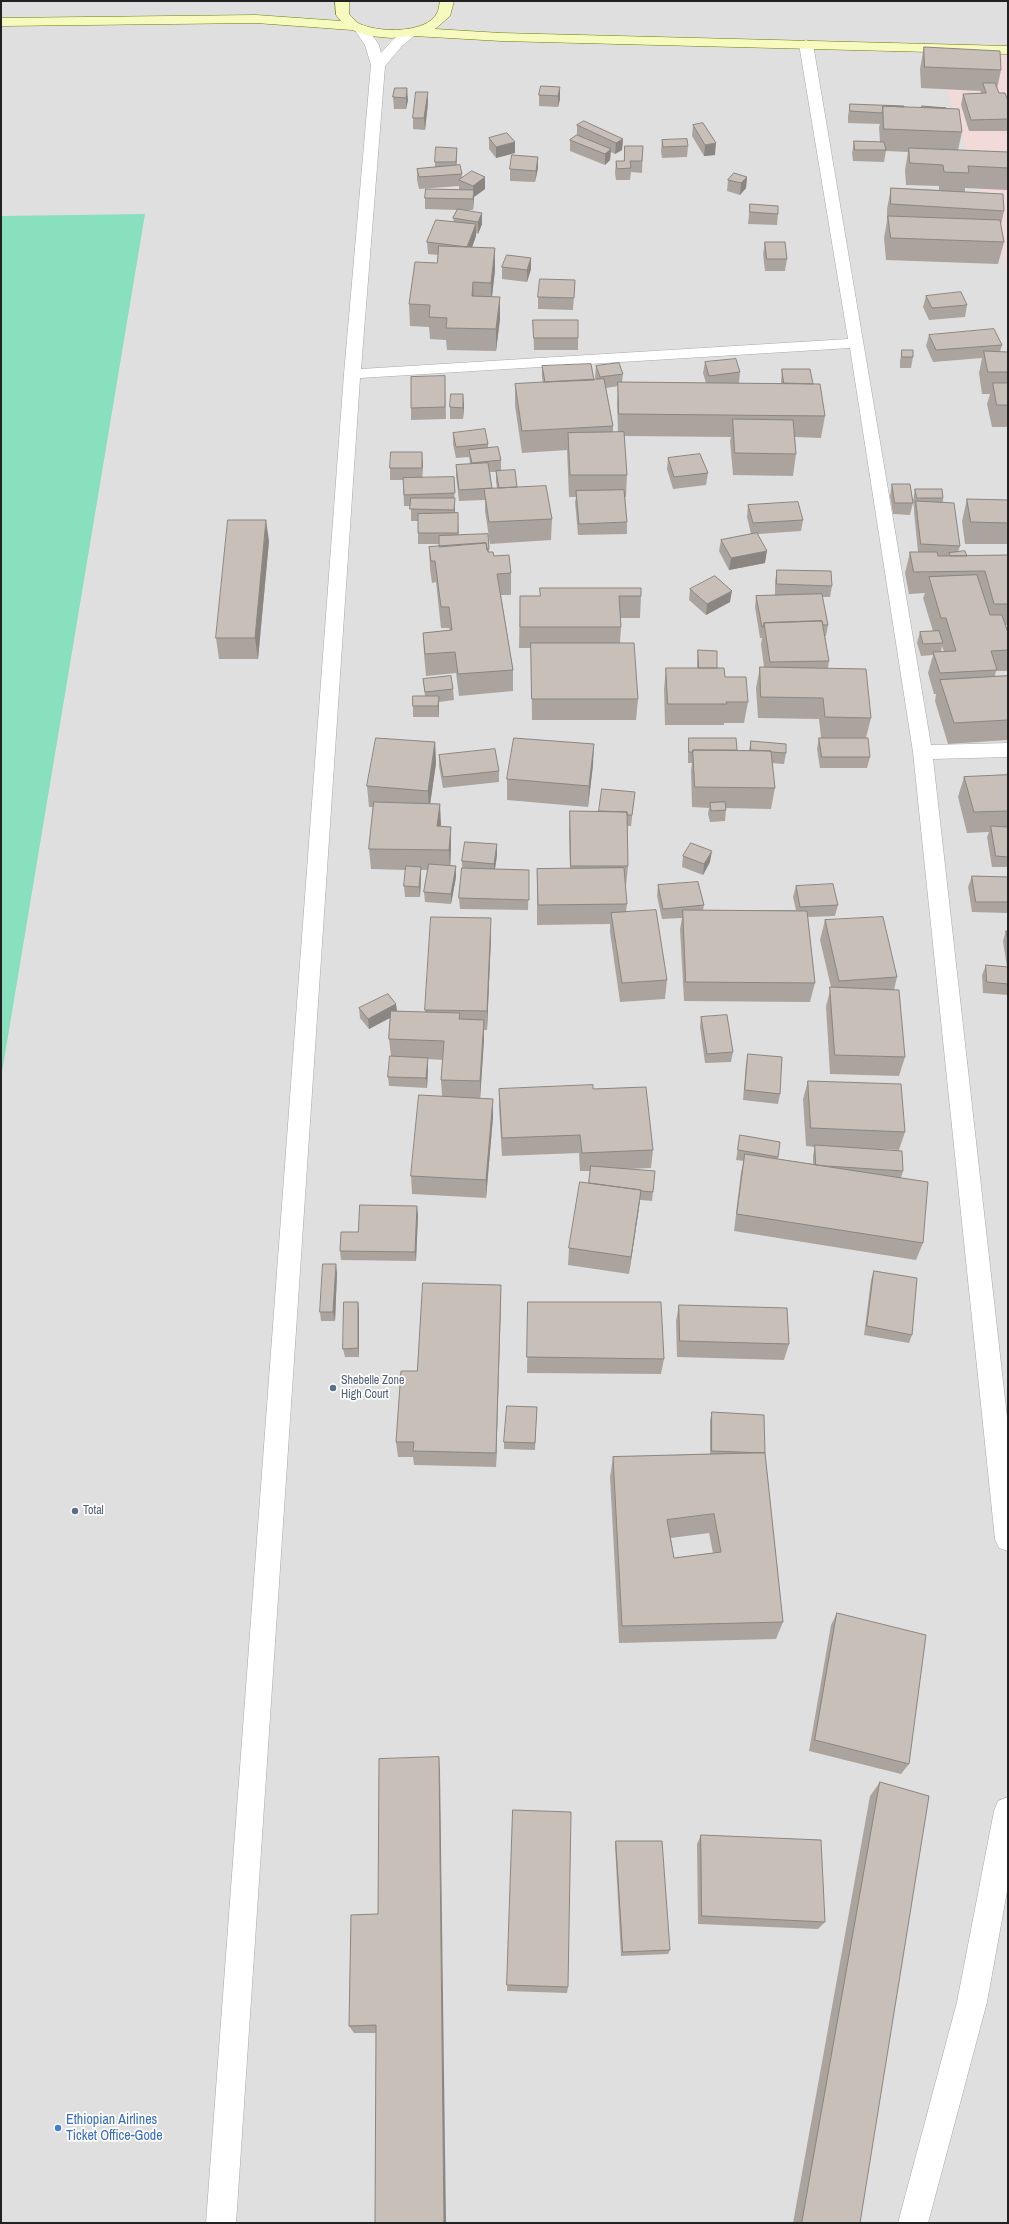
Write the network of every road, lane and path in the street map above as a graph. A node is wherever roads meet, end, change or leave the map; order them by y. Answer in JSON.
{"nodes":[{"id":1,"x":342,"y":1,"type":"edge"},
{"id":2,"x":447,"y":1,"type":"edge"},
{"id":3,"x":1,"y":22,"type":"edge"},
{"id":4,"x":357,"y":28,"type":"junction"},
{"id":5,"x":413,"y":32,"type":"junction"},
{"id":6,"x":806,"y":44,"type":"junction"},
{"id":7,"x":1008,"y":50,"type":"edge"},
{"id":8,"x":378,"y":65,"type":"junction"},
{"id":9,"x":857,"y":343,"type":"junction"},
{"id":10,"x":352,"y":374,"type":"junction"},
{"id":11,"x":1008,"y":750,"type":"edge"},
{"id":12,"x":923,"y":752,"type":"junction"},
{"id":13,"x":1008,"y":1539,"type":"edge"},
{"id":14,"x":1008,"y":1811,"type":"edge"},
{"id":15,"x":221,"y":2223,"type":"edge"},
{"id":16,"x":913,"y":2223,"type":"edge"}],
"edges":[{"from":1,"to":4,"type":"street"},
{"from":2,"to":5,"type":"street"},
{"from":3,"to":4,"type":"street"},
{"from":4,"to":5,"type":"street"},
{"from":4,"to":8,"type":"street"},
{"from":5,"to":6,"type":"street"},
{"from":5,"to":8,"type":"street"},
{"from":6,"to":7,"type":"street"},
{"from":6,"to":9,"type":"street"},
{"from":8,"to":10,"type":"street"},
{"from":9,"to":10,"type":"street"},
{"from":9,"to":12,"type":"street"},
{"from":10,"to":15,"type":"street"},
{"from":11,"to":12,"type":"street"},
{"from":12,"to":13,"type":"street"},
{"from":14,"to":16,"type":"street"}]}
